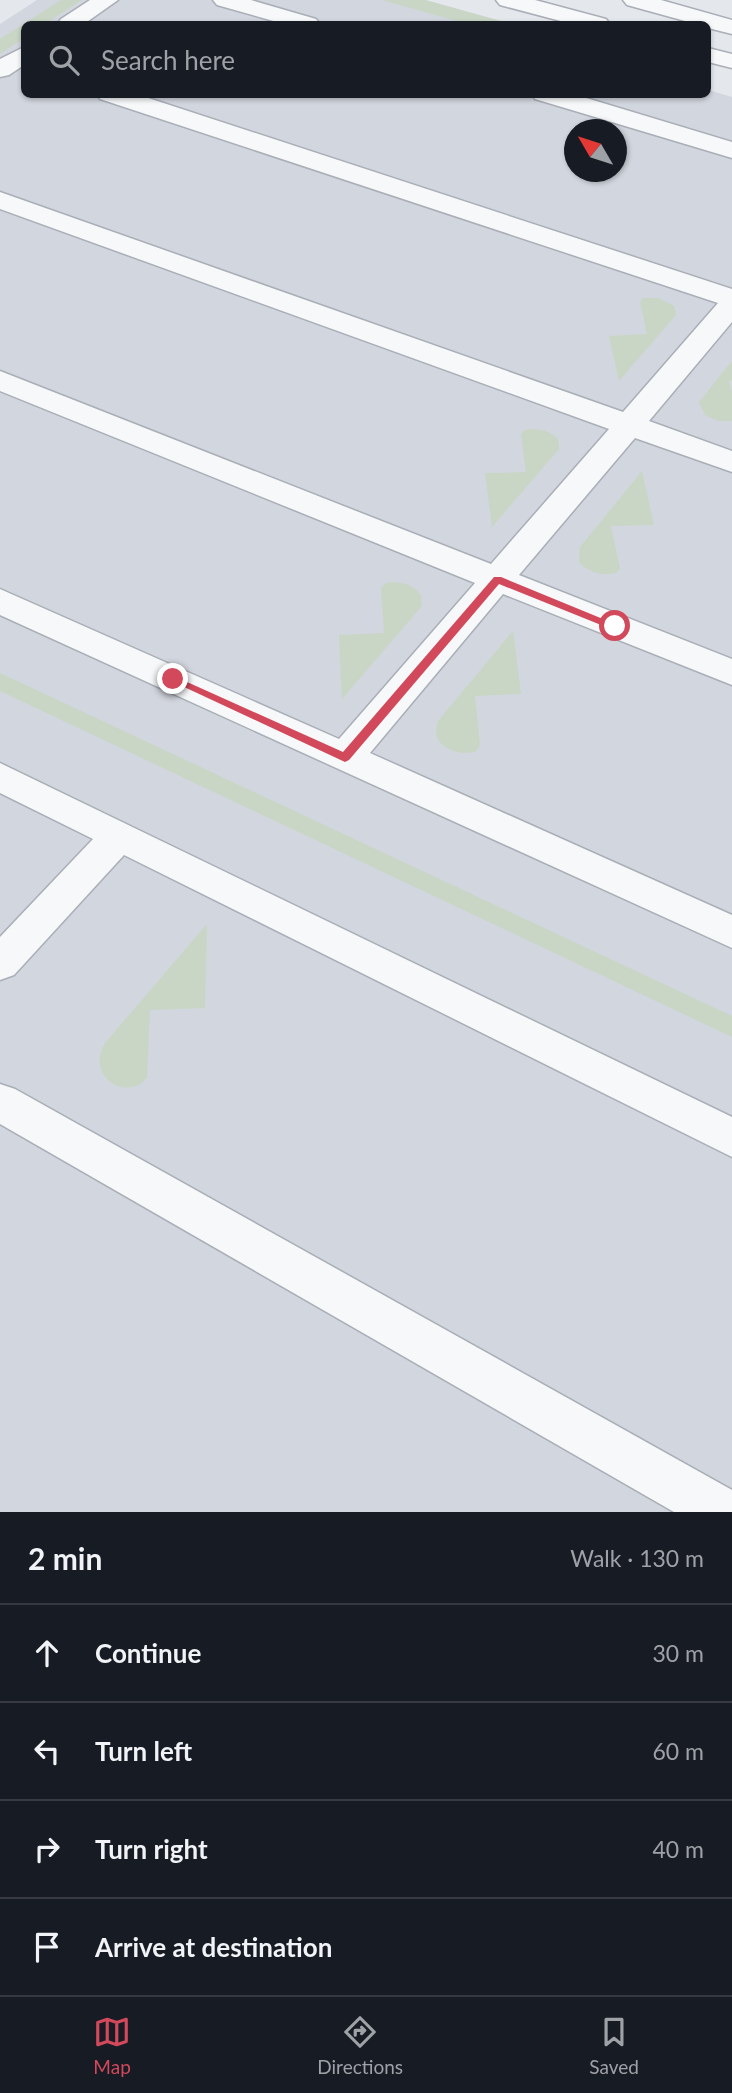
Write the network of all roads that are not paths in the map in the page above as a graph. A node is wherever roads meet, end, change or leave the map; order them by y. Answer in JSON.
{"nodes":[{"id":1,"x":106,"y":0,"type":"edge"},
{"id":2,"x":225,"y":0,"type":"edge"},
{"id":3,"x":508,"y":0,"type":"edge"},
{"id":4,"x":635,"y":0,"type":"edge"},
{"id":5,"x":74,"y":21,"type":"edge"},
{"id":6,"x":298,"y":21,"type":"edge"},
{"id":7,"x":587,"y":21,"type":"edge"},
{"id":8,"x":710,"y":21,"type":"edge"},
{"id":9,"x":711,"y":21,"type":"edge"},
{"id":10,"x":732,"y":27,"type":"edge"},
{"id":11,"x":711,"y":56,"type":"edge"},
{"id":12,"x":732,"y":61,"type":"edge"},
{"id":13,"x":121,"y":98,"type":"edge"},
{"id":14,"x":557,"y":98,"type":"edge"},
{"id":15,"x":732,"y":150,"type":"edge"},
{"id":16,"x":0,"y":200,"type":"edge"},
{"id":17,"x":732,"y":298,"type":"edge"},
{"id":18,"x":732,"y":304,"type":"edge"},
{"id":19,"x":0,"y":380,"type":"edge"},
{"id":20,"x":629,"y":425,"type":"junction"},
{"id":21,"x":732,"y":462,"type":"edge"},
{"id":22,"x":497,"y":579,"type":"junction"},
{"id":23,"x":0,"y":601,"type":"edge"},
{"id":24,"x":732,"y":673,"type":"edge"},
{"id":25,"x":345,"y":757,"type":"junction"},
{"id":26,"x":0,"y":777,"type":"edge"},
{"id":27,"x":119,"y":835,"type":"junction"},
{"id":28,"x":732,"y":932,"type":"edge"},
{"id":29,"x":0,"y":964,"type":"edge"},
{"id":30,"x":0,"y":1102,"type":"edge"},
{"id":31,"x":732,"y":1138,"type":"edge"},
{"id":32,"x":722,"y":1512,"type":"edge"}],
"edges":[{"from":1,"to":5,"type":"lane"},
{"from":2,"to":6,"type":"lane"},
{"from":3,"to":7,"type":"lane"},
{"from":4,"to":8,"type":"lane"},
{"from":9,"to":10,"type":"lane"},
{"from":11,"to":12,"type":"lane"},
{"from":13,"to":17,"type":"lane"},
{"from":14,"to":15,"type":"lane"},
{"from":16,"to":20,"type":"lane"},
{"from":18,"to":20,"type":"lane"},
{"from":19,"to":22,"type":"lane"},
{"from":20,"to":21,"type":"lane"},
{"from":20,"to":22,"type":"lane"},
{"from":22,"to":24,"type":"lane"},
{"from":22,"to":25,"type":"lane"},
{"from":23,"to":25,"type":"lane"},
{"from":25,"to":28,"type":"lane"},
{"from":26,"to":27,"type":"lane"},
{"from":27,"to":29,"type":"lane"},
{"from":27,"to":31,"type":"lane"},
{"from":30,"to":32,"type":"lane"}]}
